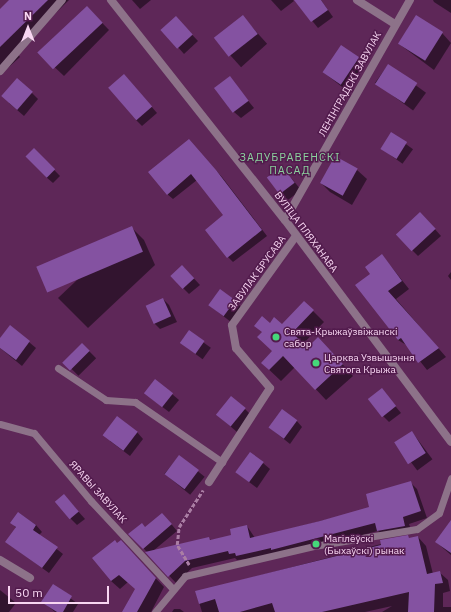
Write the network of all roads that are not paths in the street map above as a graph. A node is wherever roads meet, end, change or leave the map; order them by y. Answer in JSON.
{"nodes":[{"id":1,"x":62,"y":0,"type":"edge"},
{"id":2,"x":111,"y":0,"type":"edge"},
{"id":3,"x":357,"y":0,"type":"edge"},
{"id":4,"x":410,"y":0,"type":"edge"},
{"id":5,"x":396,"y":24,"type":"junction"},
{"id":6,"x":0,"y":72,"type":"edge"},
{"id":7,"x":285,"y":220,"type":"junction"},
{"id":8,"x":296,"y":236,"type":"junction"},
{"id":9,"x":58,"y":368,"type":"dead end"},
{"id":10,"x":0,"y":424,"type":"edge"},
{"id":11,"x":451,"y":442,"type":"edge"},
{"id":12,"x":222,"y":462,"type":"junction"},
{"id":13,"x":451,"y":478,"type":"edge"},
{"id":14,"x":209,"y":482,"type":"road end"},
{"id":15,"x":0,"y":560,"type":"edge"},
{"id":16,"x":30,"y":578,"type":"dead end"},
{"id":17,"x":173,"y":589,"type":"junction"},
{"id":18,"x":155,"y":612,"type":"edge"}],
"edges":[{"from":1,"to":6,"type":"street"},
{"from":2,"to":7,"type":"street","name":"ВУЛІЦА ПЛЯХАНАВА"},
{"from":3,"to":5,"type":"street"},
{"from":4,"to":5,"type":"street","name":"ЛЕНІНГРАДСКІ ЗАВУЛАК"},
{"from":5,"to":7,"type":"street","name":"ЛЕНІНГРАДСКІ ЗАВУЛАК"},
{"from":7,"to":8,"type":"street","name":"ВУЛІЦА ПЛЯХАНАВА"},
{"from":8,"to":11,"type":"street","name":"ВУЛІЦА ПЛЯХАНАВА"},
{"from":8,"to":12,"type":"street","name":"ЗАВУЛАК БРУСАВА"},
{"from":9,"to":12,"type":"lane"},
{"from":10,"to":17,"type":"lane","name":"ЯРАВЫ ЗАВУЛАК"},
{"from":12,"to":14,"type":"street","name":"ЗАВУЛАК БРУСАВА"},
{"from":13,"to":17,"type":"lane"},
{"from":15,"to":16,"type":"street"},
{"from":17,"to":18,"type":"lane"}]}
